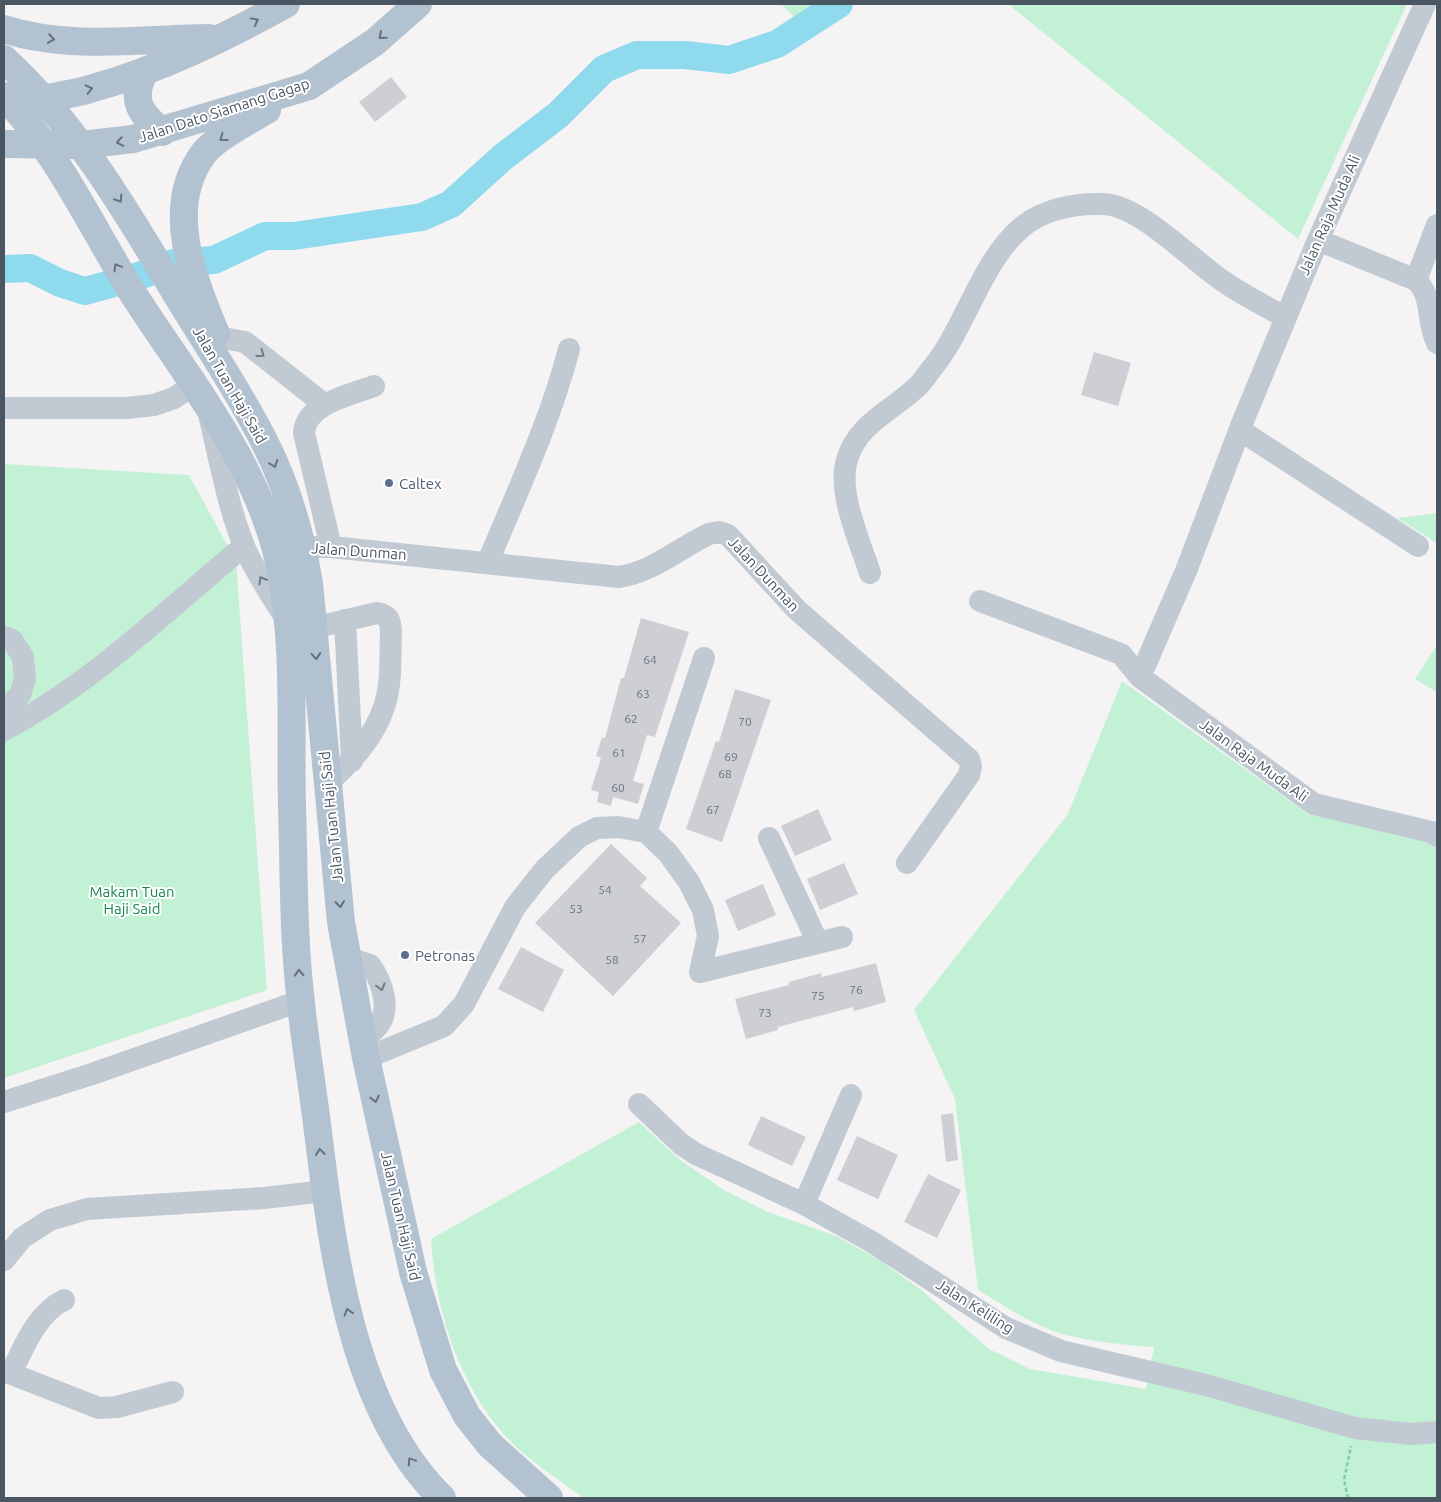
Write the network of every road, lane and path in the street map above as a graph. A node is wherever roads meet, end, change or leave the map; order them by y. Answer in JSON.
{"nodes":[{"id":1,"x":286,"y":4,"type":"edge"},
{"id":2,"x":418,"y":4,"type":"edge"},
{"id":3,"x":1425,"y":4,"type":"edge"},
{"id":4,"x":4,"y":29,"type":"edge"},
{"id":5,"x":225,"y":37,"type":"junction"},
{"id":6,"x":4,"y":59,"type":"edge"},
{"id":7,"x":144,"y":71,"type":"junction"},
{"id":8,"x":309,"y":86,"type":"junction"},
{"id":9,"x":17,"y":101,"type":"edge"},
{"id":10,"x":162,"y":132,"type":"junction"},
{"id":11,"x":4,"y":144,"type":"edge"},
{"id":12,"x":46,"y":145,"type":"junction"},
{"id":13,"x":81,"y":145,"type":"junction"},
{"id":14,"x":4,"y":149,"type":"edge"},
{"id":15,"x":75,"y":196,"type":"junction"},
{"id":16,"x":1437,"y":226,"type":"edge"},
{"id":17,"x":1318,"y":240,"type":"junction"},
{"id":18,"x":1437,"y":269,"type":"edge"},
{"id":19,"x":182,"y":280,"type":"junction"},
{"id":20,"x":1419,"y":283,"type":"junction"},
{"id":21,"x":1285,"y":317,"type":"junction"},
{"id":22,"x":217,"y":337,"type":"junction"},
{"id":23,"x":1437,"y":343,"type":"edge"},
{"id":24,"x":569,"y":349,"type":"dead end"},
{"id":25,"x":374,"y":386,"type":"dead end"},
{"id":26,"x":200,"y":394,"type":"junction"},
{"id":27,"x":245,"y":404,"type":"junction"},
{"id":28,"x":325,"y":405,"type":"junction"},
{"id":29,"x":4,"y":408,"type":"edge"},
{"id":30,"x":1240,"y":430,"type":"junction"},
{"id":31,"x":244,"y":546,"type":"junction"},
{"id":32,"x":1418,"y":546,"type":"dead end"},
{"id":33,"x":303,"y":547,"type":"junction"},
{"id":34,"x":330,"y":547,"type":"junction"},
{"id":35,"x":488,"y":562,"type":"junction"},
{"id":36,"x":870,"y":573,"type":"dead end"},
{"id":37,"x":980,"y":601,"type":"dead end"},
{"id":38,"x":344,"y":620,"type":"junction"},
{"id":39,"x":301,"y":625,"type":"junction"},
{"id":40,"x":4,"y":637,"type":"edge"},
{"id":41,"x":704,"y":658,"type":"dead end"},
{"id":42,"x":1140,"y":677,"type":"junction"},
{"id":43,"x":12,"y":702,"type":"edge"},
{"id":44,"x":36,"y":713,"type":"junction"},
{"id":45,"x":4,"y":730,"type":"edge"},
{"id":46,"x":352,"y":760,"type":"junction"},
{"id":47,"x":327,"y":784,"type":"junction"},
{"id":48,"x":646,"y":832,"type":"junction"},
{"id":49,"x":1437,"y":836,"type":"edge"},
{"id":50,"x":769,"y":838,"type":"dead end"},
{"id":51,"x":907,"y":862,"type":"dead end"},
{"id":52,"x":842,"y":937,"type":"dead end"},
{"id":53,"x":818,"y":943,"type":"junction"},
{"id":54,"x":300,"y":1001,"type":"junction"},
{"id":55,"x":364,"y":1049,"type":"junction"},
{"id":56,"x":851,"y":1095,"type":"dead end"},
{"id":57,"x":4,"y":1102,"type":"edge"},
{"id":58,"x":639,"y":1104,"type":"dead end"},
{"id":59,"x":325,"y":1191,"type":"junction"},
{"id":60,"x":804,"y":1204,"type":"junction"},
{"id":61,"x":4,"y":1260,"type":"edge"},
{"id":62,"x":64,"y":1300,"type":"dead end"},
{"id":63,"x":7,"y":1372,"type":"edge"},
{"id":64,"x":172,"y":1392,"type":"dead end"},
{"id":65,"x":1355,"y":1428,"type":"junction"},
{"id":66,"x":1437,"y":1432,"type":"edge"},
{"id":67,"x":442,"y":1498,"type":"edge"},
{"id":68,"x":548,"y":1498,"type":"edge"},
{"id":69,"x":1348,"y":1498,"type":"edge"}],
"edges":[{"from":5,"to":1,"type":"main road","one_way":true},
{"from":2,"to":8,"type":"main road","name":"Jalan Dato Siamang Gagap","one_way":true},
{"from":3,"to":17,"type":"street","name":"Jalan Raja Muda Ali"},
{"from":4,"to":5,"type":"main road","one_way":true},
{"from":5,"to":7,"type":"main road"},
{"from":6,"to":9,"type":"main road"},
{"from":9,"to":7,"type":"main road","one_way":true},
{"from":7,"to":10,"type":"main road"},
{"from":8,"to":10,"type":"main road","name":"Jalan Dato Siamang Gagap"},
{"from":8,"to":19,"type":"main road","one_way":true},
{"from":9,"to":12,"type":"main road","name":"Jalan Tuan Haji Said"},
{"from":9,"to":13,"type":"main road","name":"Jalan Tuan Haji Said"},
{"from":10,"to":13,"type":"main road","name":"Jalan Dato Siamang Gagap","one_way":true},
{"from":11,"to":12,"type":"main road","name":"Jalan Dato Siamang Gagap"},
{"from":12,"to":13,"type":"main road","name":"Jalan Dato Siamang Gagap"},
{"from":12,"to":15,"type":"main road","name":"Jalan Tuan Haji Said"},
{"from":13,"to":19,"type":"main road","name":"Jalan Tuan Haji Said","one_way":true},
{"from":14,"to":15,"type":"main road"},
{"from":26,"to":15,"type":"main road","name":"Jalan Tuan Haji Said","one_way":true},
{"from":16,"to":20,"type":"street"},
{"from":17,"to":20,"type":"street"},
{"from":17,"to":21,"type":"street","name":"Jalan Raja Muda Ali"},
{"from":18,"to":20,"type":"street"},
{"from":19,"to":22,"type":"main road"},
{"from":19,"to":27,"type":"main road","name":"Jalan Tuan Haji Said"},
{"from":20,"to":23,"type":"street"},
{"from":21,"to":30,"type":"street","name":"Jalan Raja Muda Ali"},
{"from":21,"to":36,"type":"street"},
{"from":22,"to":27,"type":"main road"},
{"from":22,"to":28,"type":"street","one_way":true},
{"from":24,"to":35,"type":"street"},
{"from":25,"to":28,"type":"street"},
{"from":26,"to":29,"type":"street"},
{"from":26,"to":31,"type":"street"},
{"from":26,"to":39,"type":"main road","name":"Jalan Tuan Haji Said"},
{"from":27,"to":33,"type":"main road","name":"Jalan Tuan Haji Said","one_way":true},
{"from":28,"to":34,"type":"street"},
{"from":30,"to":32,"type":"street"},
{"from":30,"to":42,"type":"street","name":"Jalan Raja Muda Ali"},
{"from":39,"to":31,"type":"street","one_way":true},
{"from":31,"to":44,"type":"street"},
{"from":33,"to":34,"type":"street","name":"Jalan Dunman"},
{"from":33,"to":39,"type":"main road","name":"Jalan Tuan Haji Said"},
{"from":34,"to":35,"type":"street","name":"Jalan Dunman"},
{"from":35,"to":51,"type":"street","name":"Jalan Dunman"},
{"from":37,"to":42,"type":"street","name":"Jalan Raja Muda Ali"},
{"from":38,"to":39,"type":"street"},
{"from":38,"to":46,"type":"street"},
{"from":38,"to":46,"type":"street"},
{"from":39,"to":47,"type":"main road","name":"Jalan Tuan Haji Said","one_way":true},
{"from":54,"to":39,"type":"main road","name":"Jalan Tuan Haji Said","one_way":true},
{"from":40,"to":43,"type":"street"},
{"from":41,"to":48,"type":"street"},
{"from":42,"to":49,"type":"street","name":"Jalan Raja Muda Ali"},
{"from":43,"to":44,"type":"street"},
{"from":44,"to":45,"type":"street"},
{"from":46,"to":47,"type":"street"},
{"from":47,"to":55,"type":"main road","name":"Jalan Tuan Haji Said","one_way":true},
{"from":48,"to":53,"type":"street"},
{"from":48,"to":55,"type":"street"},
{"from":50,"to":53,"type":"street"},
{"from":52,"to":53,"type":"street"},
{"from":54,"to":57,"type":"street"},
{"from":59,"to":54,"type":"main road","name":"Jalan Tuan Haji Said","one_way":true},
{"from":55,"to":68,"type":"main road","name":"Jalan Tuan Haji Said","one_way":true},
{"from":56,"to":60,"type":"street"},
{"from":58,"to":60,"type":"street","name":"Jalan Keliling"},
{"from":59,"to":61,"type":"street"},
{"from":67,"to":59,"type":"main road","name":"Jalan Tuan Haji Said","one_way":true},
{"from":60,"to":65,"type":"street","name":"Jalan Keliling"},
{"from":62,"to":63,"type":"street"},
{"from":63,"to":64,"type":"street"},
{"from":65,"to":66,"type":"street","name":"Jalan Keliling"},
{"from":65,"to":69,"type":"path"}]}
